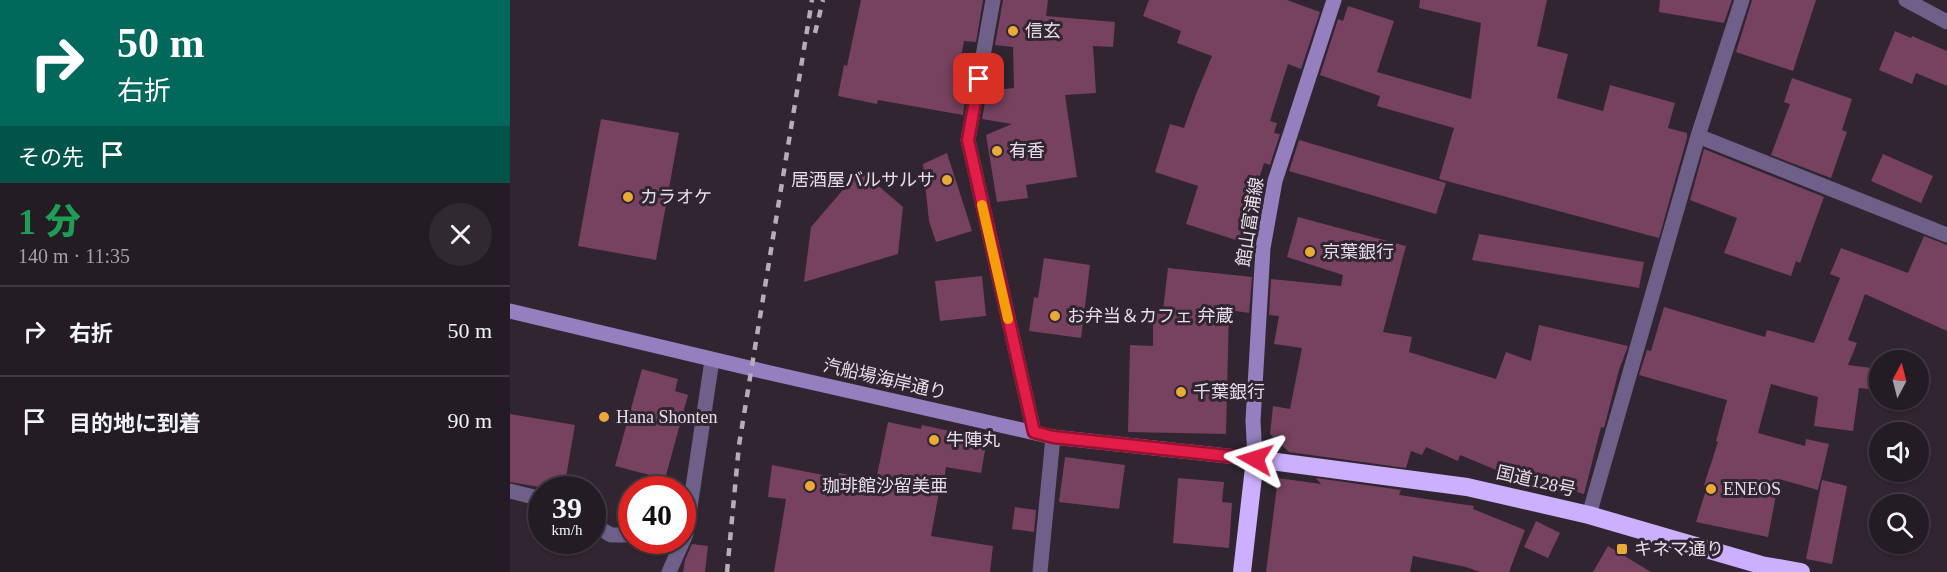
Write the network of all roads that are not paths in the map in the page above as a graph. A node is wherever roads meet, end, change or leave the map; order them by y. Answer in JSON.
{"nodes":[{"id":1,"x":993,"y":0,"type":"edge"},
{"id":2,"x":1334,"y":0,"type":"edge"},
{"id":3,"x":1742,"y":0,"type":"edge"},
{"id":4,"x":1906,"y":0,"type":"edge"},
{"id":5,"x":1947,"y":22,"type":"edge"},
{"id":6,"x":1698,"y":136,"type":"junction"},
{"id":7,"x":1947,"y":234,"type":"edge"},
{"id":8,"x":510,"y":311,"type":"edge"},
{"id":9,"x":712,"y":360,"type":"junction"},
{"id":10,"x":1034,"y":432,"type":"junction"},
{"id":11,"x":1053,"y":437,"type":"junction"},
{"id":12,"x":1255,"y":459,"type":"junction"},
{"id":13,"x":693,"y":476,"type":"edge"},
{"id":14,"x":510,"y":491,"type":"edge"},
{"id":15,"x":528,"y":496,"type":"edge"},
{"id":16,"x":1589,"y":515,"type":"junction"},
{"id":17,"x":676,"y":554,"type":"edge"},
{"id":18,"x":1736,"y":565,"type":"edge"},
{"id":19,"x":669,"y":572,"type":"edge"},
{"id":20,"x":1040,"y":572,"type":"edge"},
{"id":21,"x":1242,"y":572,"type":"edge"},
{"id":22,"x":1801,"y":572,"type":"edge"}],
"edges":[{"from":1,"to":10,"type":"street"},
{"from":2,"to":12,"type":"street","name":"館山富浦線"},
{"from":3,"to":6,"type":"street"},
{"from":4,"to":5,"type":"street"},
{"from":6,"to":7,"type":"street"},
{"from":6,"to":16,"type":"street"},
{"from":8,"to":9,"type":"street","name":"汽船場海岸通り"},
{"from":9,"to":10,"type":"street","name":"汽船場海岸通り"},
{"from":9,"to":13,"type":"street"},
{"from":10,"to":11,"type":"street","name":"汽船場海岸通り"},
{"from":11,"to":12,"type":"street","name":"汽船場海岸通り"},
{"from":11,"to":20,"type":"street"},
{"from":12,"to":16,"type":"highway","name":"国道128号"},
{"from":12,"to":21,"type":"highway"},
{"from":14,"to":15,"type":"street"},
{"from":16,"to":18,"type":"highway","name":"国道128号"},
{"from":17,"to":19,"type":"street"},
{"from":18,"to":22,"type":"highway","name":"国道128号"}]}
